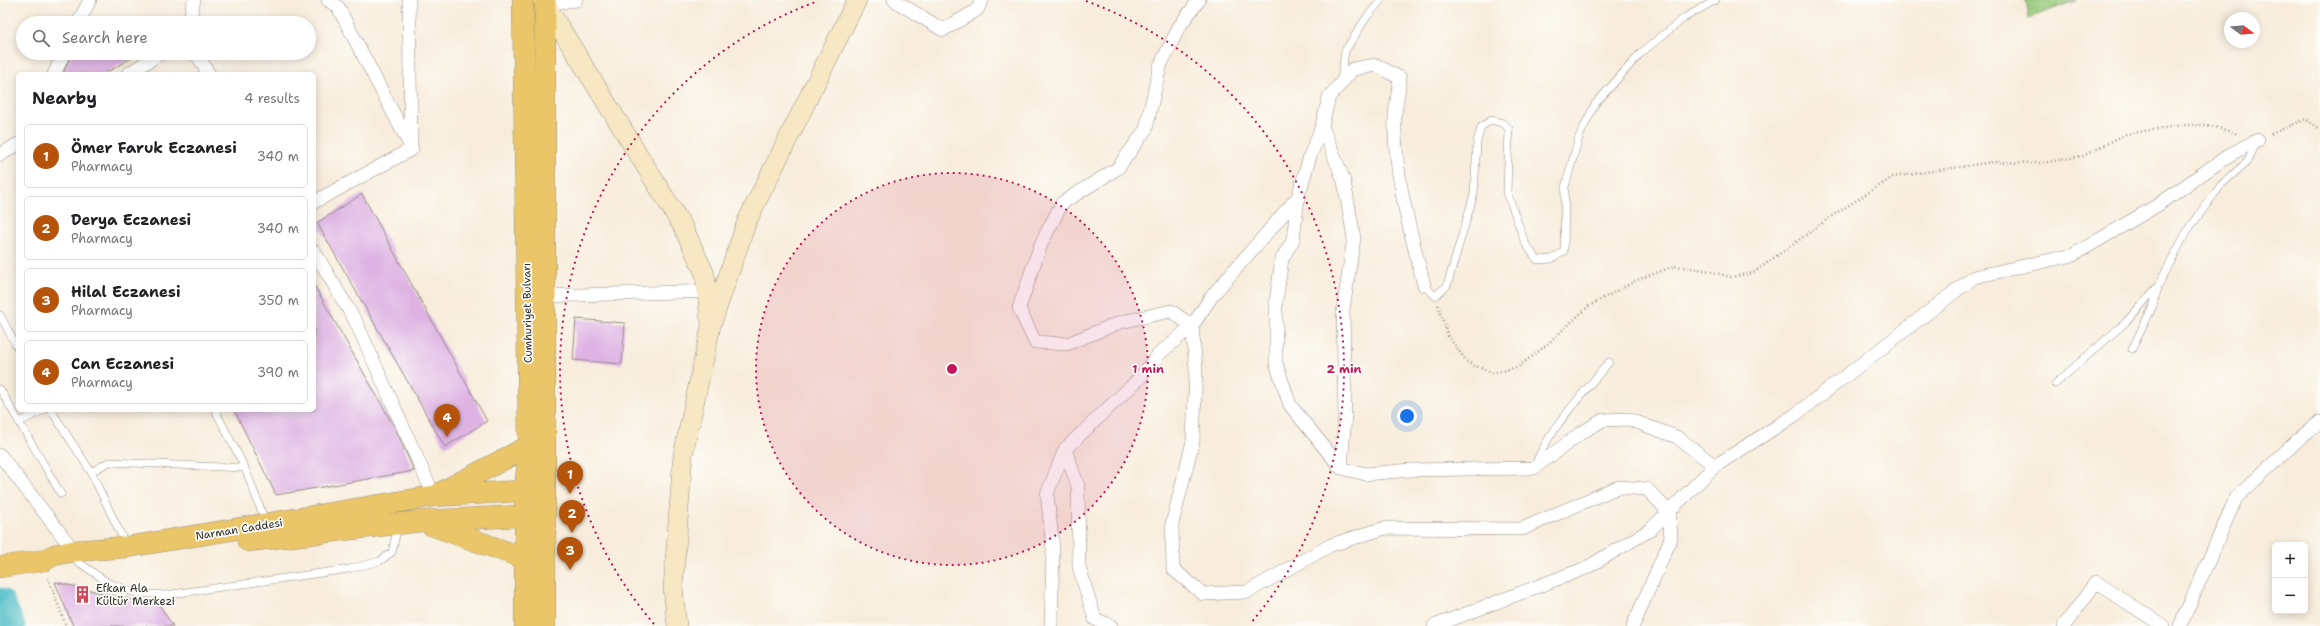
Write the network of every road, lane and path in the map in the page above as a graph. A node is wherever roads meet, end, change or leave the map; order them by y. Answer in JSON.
{"nodes":[{"id":1,"x":90,"y":0,"type":"edge"},
{"id":2,"x":194,"y":0,"type":"edge"},
{"id":3,"x":328,"y":0,"type":"edge"},
{"id":4,"x":410,"y":0,"type":"edge"},
{"id":5,"x":523,"y":0,"type":"edge"},
{"id":6,"x":576,"y":0,"type":"edge"},
{"id":7,"x":857,"y":0,"type":"edge"},
{"id":8,"x":894,"y":0,"type":"edge"},
{"id":9,"x":982,"y":0,"type":"edge"},
{"id":10,"x":1199,"y":0,"type":"edge"},
{"id":11,"x":1381,"y":0,"type":"edge"},
{"id":12,"x":1716,"y":0,"type":"edge"},
{"id":13,"x":544,"y":1,"type":"edge"},
{"id":14,"x":82,"y":16,"type":"edge"},
{"id":15,"x":191,"y":16,"type":"edge"},
{"id":16,"x":61,"y":60,"type":"edge"},
{"id":17,"x":150,"y":60,"type":"edge"},
{"id":18,"x":200,"y":60,"type":"edge"},
{"id":19,"x":55,"y":72,"type":"edge"},
{"id":20,"x":131,"y":72,"type":"edge"},
{"id":21,"x":208,"y":72,"type":"edge"},
{"id":22,"x":1341,"y":84,"type":"junction"},
{"id":23,"x":1322,"y":126,"type":"junction"},
{"id":24,"x":2320,"y":130,"type":"edge"},
{"id":25,"x":2258,"y":140,"type":"junction"},
{"id":26,"x":16,"y":145,"type":"edge"},
{"id":27,"x":412,"y":148,"type":"junction"},
{"id":28,"x":0,"y":155,"type":"edge"},
{"id":29,"x":1298,"y":197,"type":"junction"},
{"id":30,"x":316,"y":201,"type":"edge"},
{"id":31,"x":316,"y":254,"type":"edge"},
{"id":32,"x":1424,"y":285,"type":"joint"},
{"id":33,"x":2158,"y":286,"type":"junction"},
{"id":34,"x":715,"y":290,"type":"junction"},
{"id":35,"x":544,"y":296,"type":"junction"},
{"id":36,"x":1435,"y":296,"type":"junction"},
{"id":37,"x":0,"y":315,"type":"edge"},
{"id":38,"x":1192,"y":326,"type":"junction"},
{"id":39,"x":16,"y":345,"type":"edge"},
{"id":40,"x":2132,"y":348,"type":"dead end"},
{"id":41,"x":1609,"y":362,"type":"dead end"},
{"id":42,"x":2055,"y":384,"type":"dead end"},
{"id":43,"x":0,"y":389,"type":"edge"},
{"id":44,"x":40,"y":412,"type":"edge"},
{"id":45,"x":52,"y":412,"type":"edge"},
{"id":46,"x":216,"y":412,"type":"edge"},
{"id":47,"x":19,"y":422,"type":"junction"},
{"id":48,"x":2320,"y":422,"type":"edge"},
{"id":49,"x":529,"y":446,"type":"junction"},
{"id":50,"x":1064,"y":448,"type":"junction"},
{"id":51,"x":0,"y":455,"type":"edge"},
{"id":52,"x":1715,"y":466,"type":"junction"},
{"id":53,"x":245,"y":468,"type":"junction"},
{"id":54,"x":1341,"y":468,"type":"junction"},
{"id":55,"x":1534,"y":468,"type":"junction"},
{"id":56,"x":91,"y":472,"type":"junction"},
{"id":57,"x":535,"y":490,"type":"junction"},
{"id":58,"x":62,"y":494,"type":"dead end"},
{"id":59,"x":434,"y":496,"type":"junction"},
{"id":60,"x":1668,"y":512,"type":"junction"},
{"id":61,"x":534,"y":515,"type":"junction"},
{"id":62,"x":422,"y":521,"type":"junction"},
{"id":63,"x":399,"y":524,"type":"junction"},
{"id":64,"x":266,"y":525,"type":"junction"},
{"id":65,"x":127,"y":547,"type":"junction"},
{"id":66,"x":75,"y":556,"type":"junction"},
{"id":67,"x":524,"y":558,"type":"junction"},
{"id":68,"x":0,"y":567,"type":"edge"},
{"id":69,"x":46,"y":568,"type":"junction"},
{"id":70,"x":66,"y":626,"type":"edge"},
{"id":71,"x":525,"y":626,"type":"edge"},
{"id":72,"x":545,"y":626,"type":"edge"},
{"id":73,"x":677,"y":626,"type":"edge"},
{"id":74,"x":1051,"y":626,"type":"edge"},
{"id":75,"x":1111,"y":626,"type":"edge"},
{"id":76,"x":1434,"y":626,"type":"edge"},
{"id":77,"x":1633,"y":626,"type":"edge"},
{"id":78,"x":2064,"y":626,"type":"edge"},
{"id":79,"x":2163,"y":626,"type":"edge"},
{"id":80,"x":2180,"y":626,"type":"edge"}],
"edges":[{"from":1,"to":14,"type":"street"},
{"from":2,"to":15,"type":"street"},
{"from":3,"to":27,"type":"street"},
{"from":4,"to":27,"type":"street"},
{"from":5,"to":49,"type":"main road","name":"Cumhuriyet Bulvarı"},
{"from":6,"to":13,"type":"street"},
{"from":7,"to":34,"type":"street"},
{"from":8,"to":9,"type":"street"},
{"from":10,"to":38,"type":"street"},
{"from":11,"to":22,"type":"lane"},
{"from":12,"to":36,"type":"lane"},
{"from":13,"to":34,"type":"street"},
{"from":13,"to":35,"type":"main road","name":"Cumhuriyet Bulvarı"},
{"from":16,"to":19,"type":"street"},
{"from":17,"to":20,"type":"street"},
{"from":18,"to":21,"type":"street"},
{"from":22,"to":23,"type":"street"},
{"from":22,"to":32,"type":"street"},
{"from":23,"to":29,"type":"street"},
{"from":23,"to":54,"type":"street"},
{"from":24,"to":25,"type":"path"},
{"from":25,"to":33,"type":"lane"},
{"from":25,"to":36,"type":"path"},
{"from":25,"to":52,"type":"street"},
{"from":26,"to":28,"type":"street"},
{"from":27,"to":30,"type":"street"},
{"from":29,"to":38,"type":"street"},
{"from":29,"to":54,"type":"street"},
{"from":31,"to":59,"type":"street"},
{"from":32,"to":36,"type":"lane"},
{"from":33,"to":40,"type":"lane"},
{"from":33,"to":42,"type":"lane"},
{"from":34,"to":35,"type":"street"},
{"from":34,"to":73,"type":"street"},
{"from":35,"to":57,"type":"main road","name":"Cumhuriyet Bulvarı"},
{"from":37,"to":39,"type":"lane"},
{"from":38,"to":50,"type":"street"},
{"from":38,"to":60,"type":"street"},
{"from":41,"to":55,"type":"lane"},
{"from":43,"to":47,"type":"lane"},
{"from":44,"to":47,"type":"lane"},
{"from":45,"to":56,"type":"lane"},
{"from":46,"to":53,"type":"lane"},
{"from":47,"to":58,"type":"lane"},
{"from":48,"to":80,"type":"street"},
{"from":49,"to":57,"type":"main road","name":"Cumhuriyet Bulvarı"},
{"from":49,"to":59,"type":"main road","name":"Narman Caddesi"},
{"from":50,"to":74,"type":"street"},
{"from":50,"to":75,"type":"street"},
{"from":51,"to":66,"type":"street"},
{"from":52,"to":55,"type":"street"},
{"from":52,"to":60,"type":"street"},
{"from":53,"to":56,"type":"lane"},
{"from":53,"to":64,"type":"lane"},
{"from":54,"to":55,"type":"street"},
{"from":56,"to":65,"type":"lane"},
{"from":57,"to":59,"type":"main road","name":"Narman Caddesi"},
{"from":57,"to":61,"type":"main road","name":"Cumhuriyet Bulvarı"},
{"from":59,"to":64,"type":"main road","name":"Narman Caddesi"},
{"from":60,"to":76,"type":"street"},
{"from":60,"to":77,"type":"street"},
{"from":61,"to":62,"type":"main road","name":"Narman Caddesi"},
{"from":61,"to":67,"type":"main road","name":"Cumhuriyet Bulvarı"},
{"from":61,"to":72,"type":"main road","name":"Cumhuriyet Bulvarı"},
{"from":62,"to":63,"type":"main road","name":"Narman Caddesi"},
{"from":62,"to":67,"type":"main road","name":"Narman Caddesi"},
{"from":63,"to":66,"type":"main road","name":"Narman Caddesi"},
{"from":63,"to":66,"type":"lane"},
{"from":64,"to":65,"type":"main road","name":"Narman Caddesi"},
{"from":65,"to":66,"type":"main road","name":"Narman Caddesi"},
{"from":66,"to":69,"type":"main road","name":"Narman Caddesi"},
{"from":67,"to":71,"type":"main road","name":"Cumhuriyet Bulvarı"},
{"from":68,"to":69,"type":"main road","name":"Narman Caddesi"},
{"from":69,"to":70,"type":"path"},
{"from":78,"to":79,"type":"street"}]}
